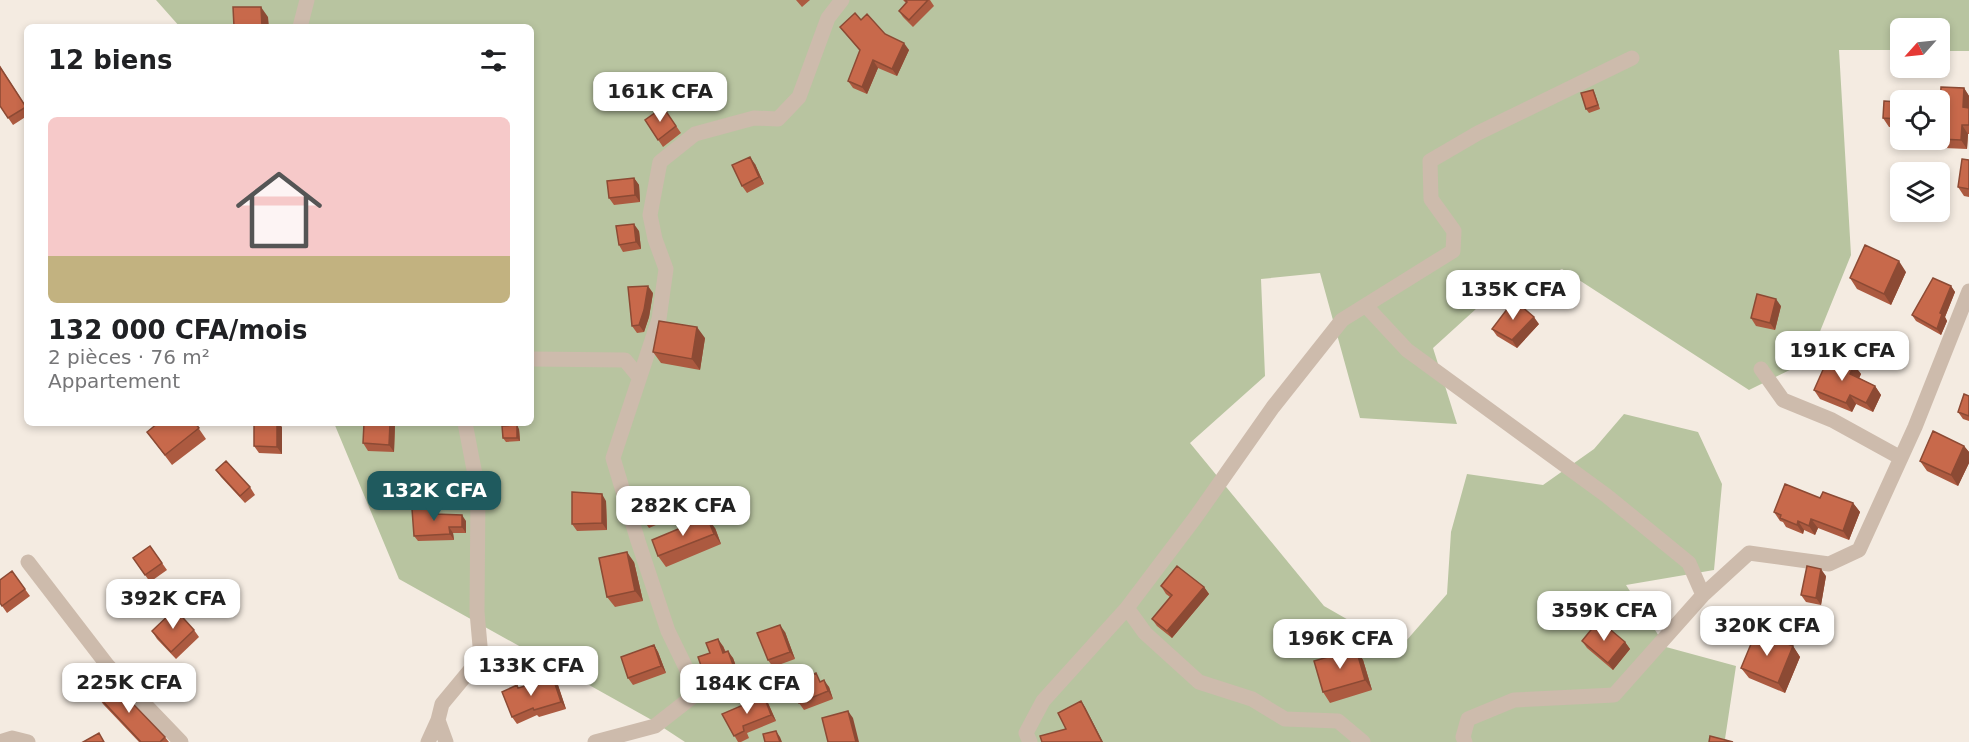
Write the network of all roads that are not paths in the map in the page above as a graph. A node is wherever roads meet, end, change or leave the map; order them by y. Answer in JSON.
{"nodes":[{"id":1,"x":308,"y":0,"type":"edge"},
{"id":2,"x":842,"y":0,"type":"edge"},
{"id":3,"x":301,"y":24,"type":"edge"},
{"id":4,"x":1632,"y":58,"type":"dead end"},
{"id":5,"x":1969,"y":291,"type":"edge"},
{"id":6,"x":1366,"y":306,"type":"junction"},
{"id":7,"x":534,"y":359,"type":"edge"},
{"id":8,"x":1761,"y":369,"type":"dead end"},
{"id":9,"x":639,"y":377,"type":"junction"},
{"id":10,"x":466,"y":426,"type":"edge"},
{"id":11,"x":1901,"y":458,"type":"junction"},
{"id":12,"x":28,"y":562,"type":"dead end"},
{"id":13,"x":1703,"y":595,"type":"junction"},
{"id":14,"x":1127,"y":609,"type":"junction"},
{"id":15,"x":438,"y":720,"type":"junction"},
{"id":16,"x":0,"y":742,"type":"edge"},
{"id":17,"x":28,"y":742,"type":"edge"},
{"id":18,"x":181,"y":742,"type":"edge"},
{"id":19,"x":428,"y":742,"type":"edge"},
{"id":20,"x":446,"y":742,"type":"edge"},
{"id":21,"x":595,"y":742,"type":"edge"},
{"id":22,"x":1030,"y":742,"type":"edge"},
{"id":23,"x":1363,"y":742,"type":"edge"},
{"id":24,"x":1465,"y":742,"type":"edge"}],
"edges":[{"from":1,"to":3,"type":"street"},
{"from":2,"to":9,"type":"street"},
{"from":4,"to":6,"type":"street"},
{"from":5,"to":11,"type":"street"},
{"from":6,"to":13,"type":"street"},
{"from":6,"to":14,"type":"street"},
{"from":7,"to":9,"type":"street"},
{"from":8,"to":11,"type":"street"},
{"from":9,"to":21,"type":"street"},
{"from":10,"to":15,"type":"street"},
{"from":11,"to":13,"type":"street"},
{"from":12,"to":18,"type":"street"},
{"from":13,"to":24,"type":"street"},
{"from":14,"to":22,"type":"street"},
{"from":14,"to":23,"type":"street"},
{"from":15,"to":19,"type":"street"},
{"from":15,"to":20,"type":"street"},
{"from":16,"to":17,"type":"street"}]}
